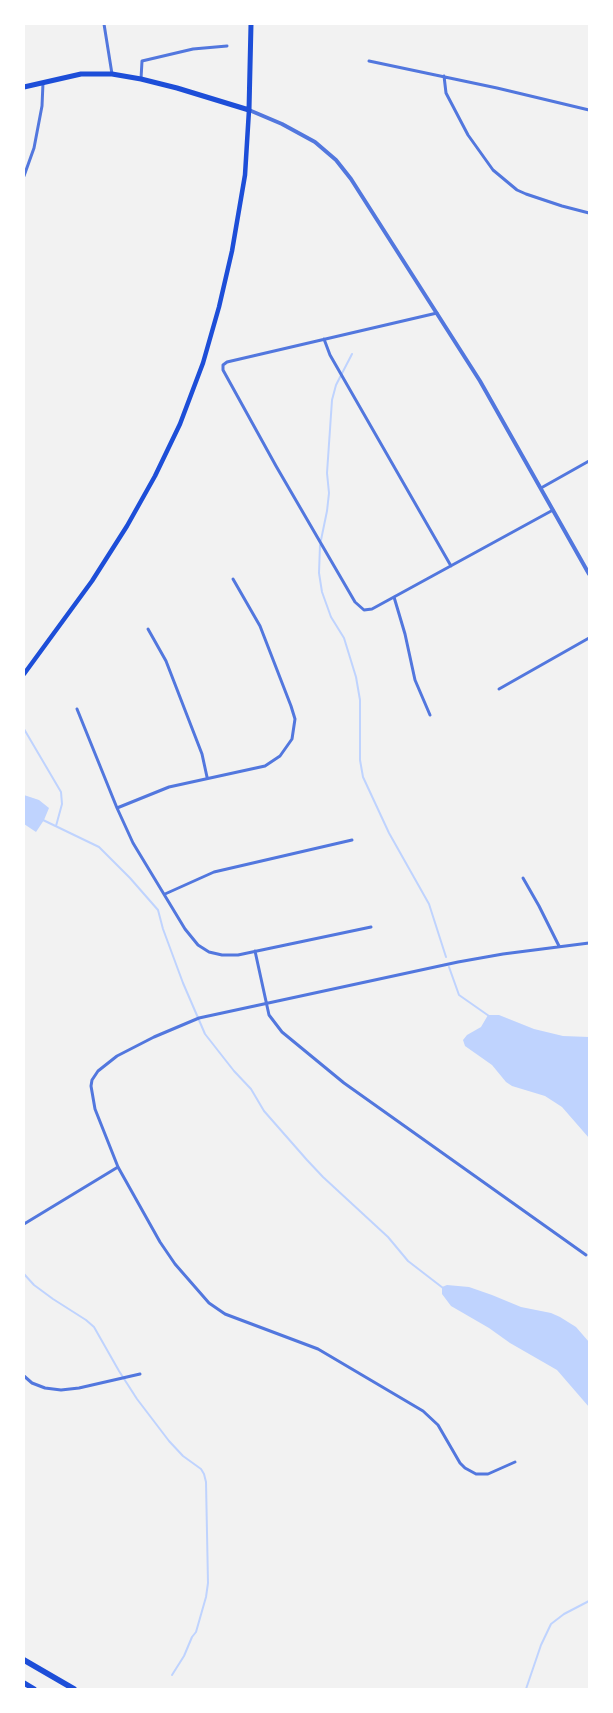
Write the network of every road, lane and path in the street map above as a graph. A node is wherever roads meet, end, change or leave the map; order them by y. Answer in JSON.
{"nodes":[{"id":1,"x":104,"y":24,"type":"edge"},
{"id":2,"x":251,"y":24,"type":"edge"},
{"id":3,"x":227,"y":46,"type":"dead end"},
{"id":4,"x":369,"y":61,"type":"dead end"},
{"id":5,"x":112,"y":74,"type":"junction"},
{"id":6,"x":444,"y":76,"type":"junction"},
{"id":7,"x":141,"y":79,"type":"junction"},
{"id":8,"x":43,"y":83,"type":"junction"},
{"id":9,"x":24,"y":87,"type":"edge"},
{"id":10,"x":249,"y":110,"type":"junction"},
{"id":11,"x":589,"y":110,"type":"edge"},
{"id":12,"x":24,"y":176,"type":"edge"},
{"id":13,"x":589,"y":213,"type":"edge"},
{"id":14,"x":438,"y":312,"type":"junction"},
{"id":15,"x":324,"y":339,"type":"junction"},
{"id":16,"x":589,"y":461,"type":"edge"},
{"id":17,"x":541,"y":488,"type":"junction"},
{"id":18,"x":553,"y":510,"type":"junction"},
{"id":19,"x":451,"y":566,"type":"junction"},
{"id":20,"x":589,"y":574,"type":"edge"},
{"id":21,"x":232,"y":579,"type":"dead end"},
{"id":22,"x":394,"y":597,"type":"junction"},
{"id":23,"x":148,"y":629,"type":"dead end"},
{"id":24,"x":589,"y":638,"type":"edge"},
{"id":25,"x":24,"y":674,"type":"edge"},
{"id":26,"x":499,"y":689,"type":"dead end"},
{"id":27,"x":78,"y":708,"type":"dead end"},
{"id":28,"x":430,"y":715,"type":"dead end"},
{"id":29,"x":207,"y":778,"type":"junction"},
{"id":30,"x":117,"y":808,"type":"junction"},
{"id":31,"x":352,"y":840,"type":"dead end"},
{"id":32,"x":523,"y":878,"type":"dead end"},
{"id":33,"x":165,"y":894,"type":"junction"},
{"id":34,"x":370,"y":926,"type":"dead end"},
{"id":35,"x":589,"y":943,"type":"edge"},
{"id":36,"x":559,"y":946,"type":"junction"},
{"id":37,"x":255,"y":951,"type":"junction"},
{"id":38,"x":265,"y":1004,"type":"junction"},
{"id":39,"x":118,"y":1167,"type":"junction"},
{"id":40,"x":24,"y":1224,"type":"edge"},
{"id":41,"x":586,"y":1255,"type":"dead end"},
{"id":42,"x":140,"y":1374,"type":"dead end"},
{"id":43,"x":24,"y":1376,"type":"edge"},
{"id":44,"x":515,"y":1462,"type":"dead end"},
{"id":45,"x":24,"y":1660,"type":"edge"},
{"id":46,"x":24,"y":1684,"type":"edge"},
{"id":47,"x":34,"y":1689,"type":"edge"},
{"id":48,"x":74,"y":1689,"type":"edge"}],
"edges":[{"from":1,"to":5,"type":"street"},
{"from":2,"to":10,"type":"main road"},
{"from":3,"to":7,"type":"street"},
{"from":4,"to":6,"type":"street"},
{"from":5,"to":7,"type":"main road"},
{"from":5,"to":8,"type":"main road"},
{"from":6,"to":11,"type":"street"},
{"from":6,"to":13,"type":"street"},
{"from":7,"to":10,"type":"main road"},
{"from":8,"to":9,"type":"main road"},
{"from":8,"to":12,"type":"street"},
{"from":10,"to":14,"type":"street"},
{"from":10,"to":25,"type":"main road"},
{"from":14,"to":15,"type":"street"},
{"from":14,"to":17,"type":"street"},
{"from":15,"to":19,"type":"street"},
{"from":15,"to":22,"type":"street"},
{"from":16,"to":17,"type":"street"},
{"from":17,"to":18,"type":"street"},
{"from":18,"to":19,"type":"street"},
{"from":18,"to":20,"type":"street"},
{"from":19,"to":22,"type":"street"},
{"from":21,"to":29,"type":"street"},
{"from":22,"to":28,"type":"street"},
{"from":23,"to":29,"type":"street"},
{"from":24,"to":26,"type":"street"},
{"from":27,"to":30,"type":"street"},
{"from":29,"to":30,"type":"street"},
{"from":30,"to":33,"type":"street"},
{"from":31,"to":33,"type":"street"},
{"from":32,"to":36,"type":"street"},
{"from":33,"to":37,"type":"street"},
{"from":34,"to":37,"type":"street"},
{"from":35,"to":36,"type":"street"},
{"from":36,"to":38,"type":"street"},
{"from":37,"to":38,"type":"street"},
{"from":38,"to":39,"type":"street"},
{"from":38,"to":41,"type":"street"},
{"from":39,"to":40,"type":"street"},
{"from":39,"to":44,"type":"street"},
{"from":42,"to":43,"type":"street"},
{"from":45,"to":48,"type":"highway"},
{"from":46,"to":47,"type":"highway"}]}
